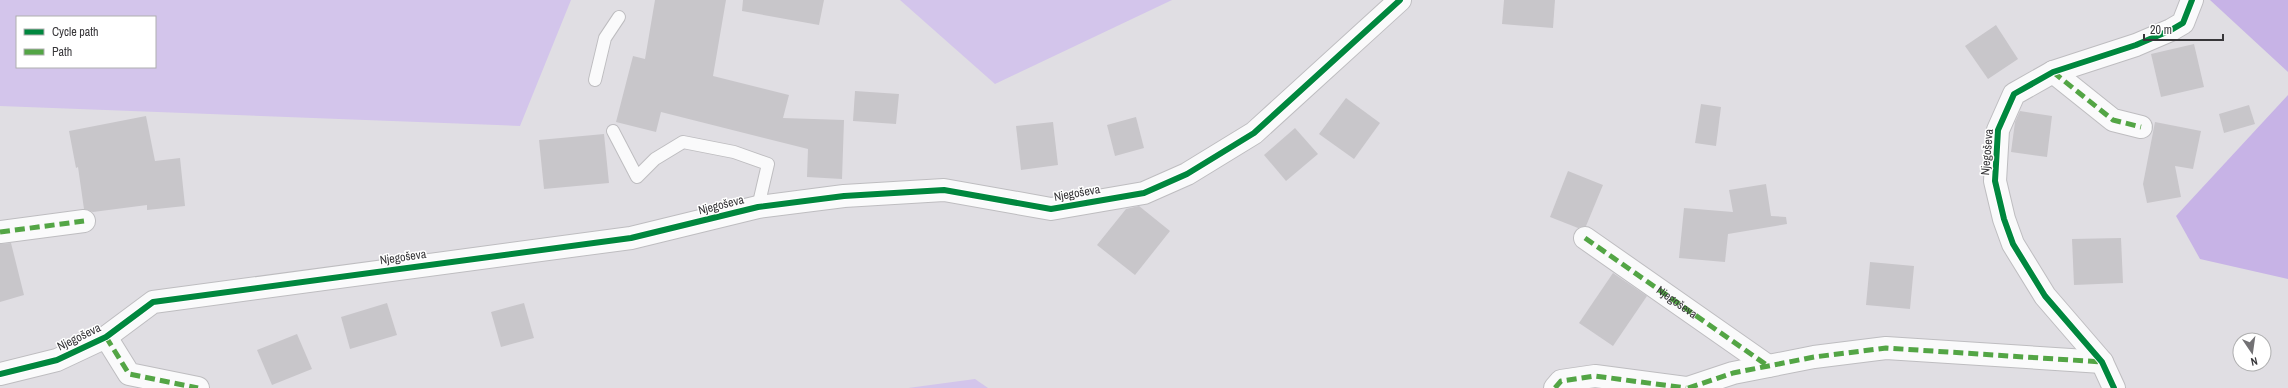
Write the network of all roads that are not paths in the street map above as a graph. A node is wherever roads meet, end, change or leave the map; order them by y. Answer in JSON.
{"nodes":[{"id":1,"x":1400,"y":0,"type":"edge"},
{"id":2,"x":2192,"y":0,"type":"edge"},
{"id":3,"x":619,"y":17,"type":"dead end"},
{"id":4,"x":2053,"y":72,"type":"junction"},
{"id":5,"x":595,"y":80,"type":"dead end"},
{"id":6,"x":2140,"y":127,"type":"dead end"},
{"id":7,"x":613,"y":131,"type":"dead end"},
{"id":8,"x":758,"y":207,"type":"junction"},
{"id":9,"x":84,"y":221,"type":"dead end"},
{"id":10,"x":0,"y":232,"type":"edge"},
{"id":11,"x":1585,"y":238,"type":"dead end"},
{"id":12,"x":106,"y":337,"type":"junction"},
{"id":13,"x":2102,"y":362,"type":"junction"},
{"id":14,"x":1768,"y":366,"type":"junction"},
{"id":15,"x":0,"y":374,"type":"edge"},
{"id":16,"x":198,"y":388,"type":"edge"},
{"id":17,"x":1555,"y":388,"type":"edge"},
{"id":18,"x":1687,"y":388,"type":"edge"},
{"id":19,"x":2114,"y":388,"type":"edge"}],
"edges":[{"from":1,"to":8,"type":"street","name":"Njegoševa"},
{"from":2,"to":4,"type":"street","name":"Njegoševa"},
{"from":3,"to":5,"type":"lane"},
{"from":4,"to":6,"type":"street"},
{"from":4,"to":13,"type":"street","name":"Njegoševa"},
{"from":7,"to":8,"type":"lane"},
{"from":8,"to":12,"type":"street","name":"Njegoševa"},
{"from":9,"to":10,"type":"street"},
{"from":11,"to":14,"type":"street","name":"Njegoševa"},
{"from":12,"to":15,"type":"street","name":"Njegoševa"},
{"from":12,"to":16,"type":"street"},
{"from":13,"to":14,"type":"street"},
{"from":13,"to":19,"type":"street","name":"Njegoševa"},
{"from":14,"to":18,"type":"street"},
{"from":17,"to":18,"type":"street"}]}
